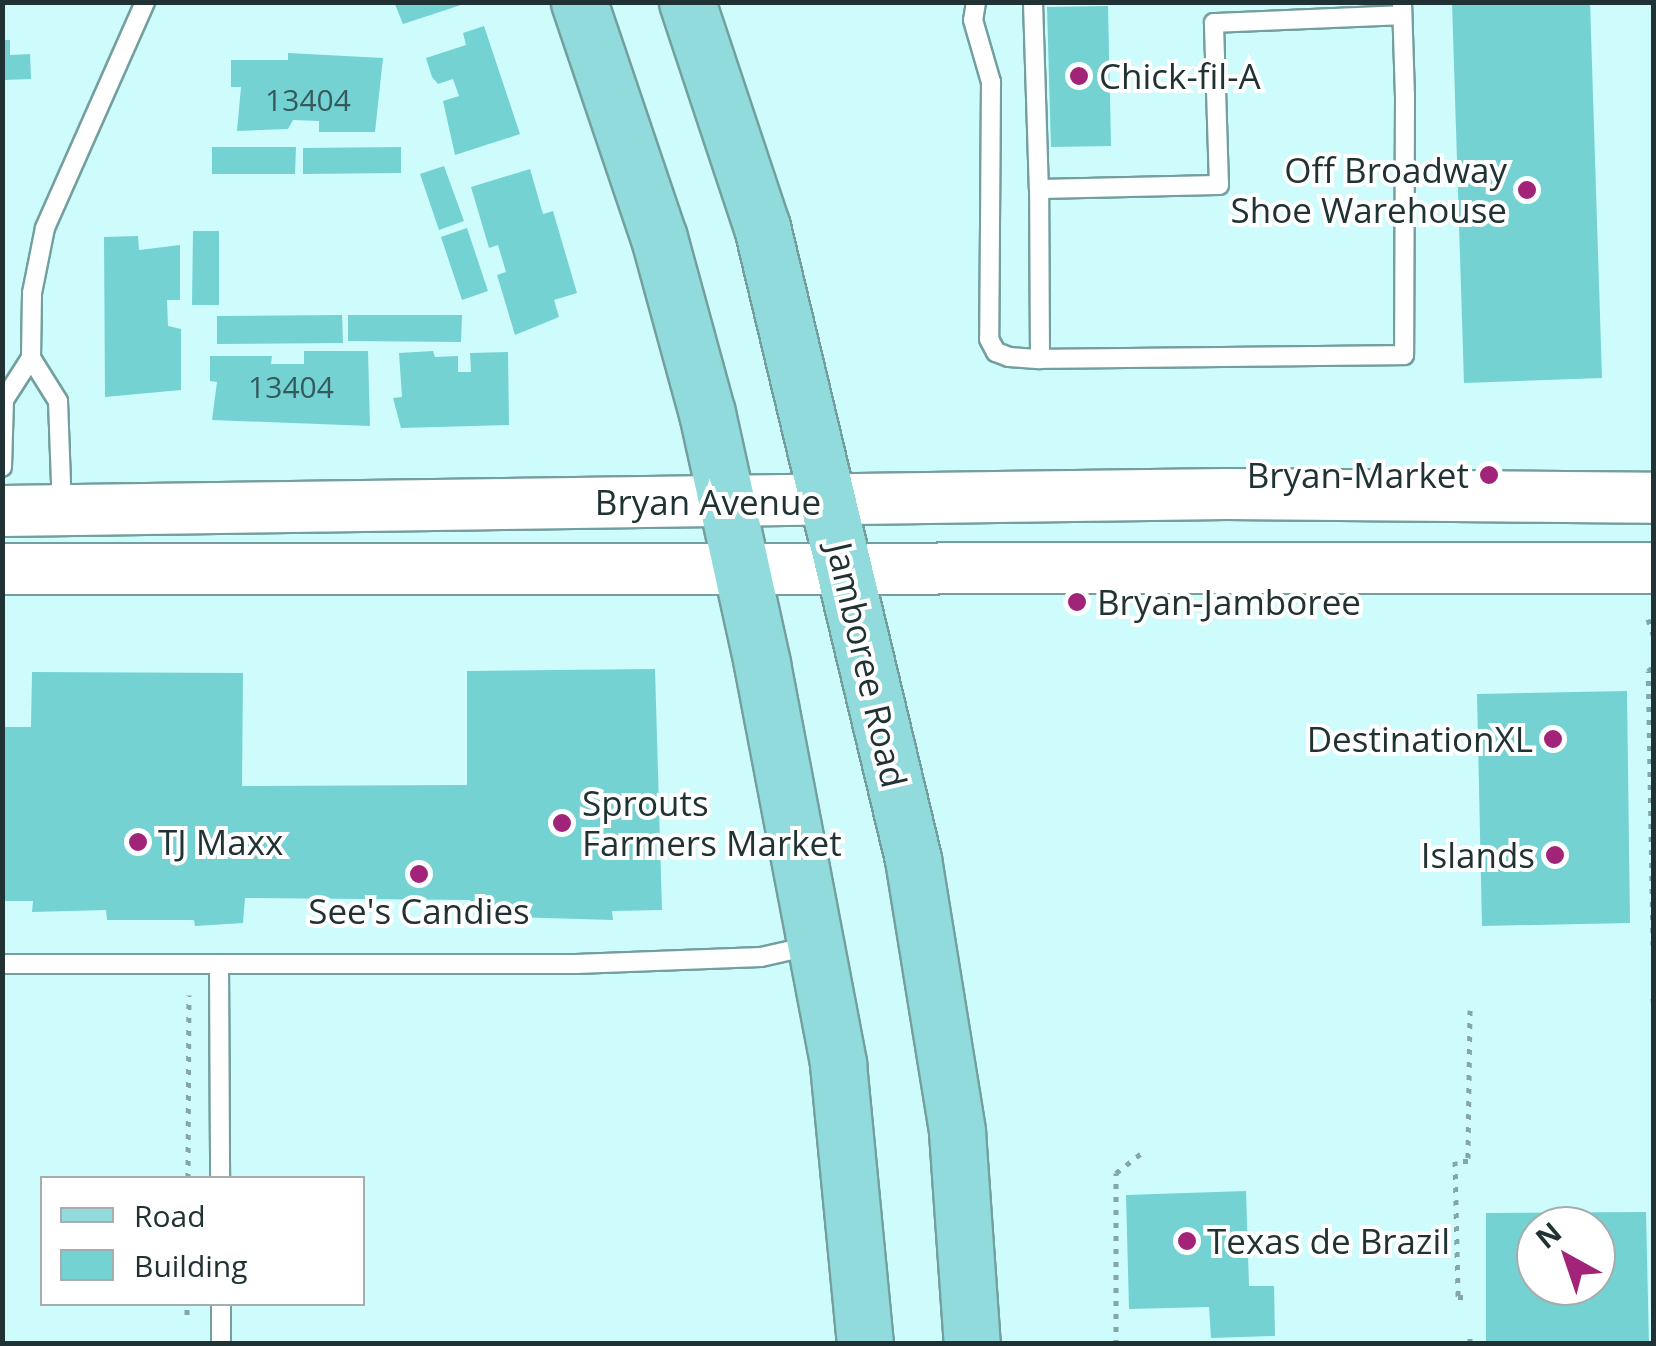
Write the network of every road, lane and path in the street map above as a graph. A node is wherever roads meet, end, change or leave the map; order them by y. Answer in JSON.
{"nodes":[{"id":1,"x":146,"y":2,"type":"edge"},
{"id":2,"x":579,"y":2,"type":"edge"},
{"id":3,"x":687,"y":2,"type":"edge"},
{"id":4,"x":976,"y":2,"type":"edge"},
{"id":5,"x":1033,"y":2,"type":"edge"},
{"id":6,"x":1402,"y":9,"type":"edge"},
{"id":7,"x":1039,"y":189,"type":"junction"},
{"id":8,"x":31,"y":358,"type":"junction"},
{"id":9,"x":1040,"y":358,"type":"junction"},
{"id":10,"x":2,"y":467,"type":"edge"},
{"id":11,"x":1654,"y":498,"type":"edge"},
{"id":12,"x":725,"y":502,"type":"junction"},
{"id":13,"x":828,"y":502,"type":"junction"},
{"id":14,"x":2,"y":510,"type":"edge"},
{"id":15,"x":62,"y":510,"type":"junction"},
{"id":16,"x":1654,"y":568,"type":"edge"},
{"id":17,"x":2,"y":569,"type":"edge"},
{"id":18,"x":738,"y":570,"type":"junction"},
{"id":19,"x":845,"y":570,"type":"junction"},
{"id":20,"x":1648,"y":619,"type":"dead end"},
{"id":21,"x":1654,"y":638,"type":"edge"},
{"id":22,"x":1654,"y":666,"type":"edge"},
{"id":23,"x":816,"y":944,"type":"junction"},
{"id":24,"x":1652,"y":945,"type":"edge"},
{"id":25,"x":2,"y":964,"type":"edge"},
{"id":26,"x":219,"y":964,"type":"junction"},
{"id":27,"x":189,"y":994,"type":"dead end"},
{"id":28,"x":1653,"y":998,"type":"edge"},
{"id":29,"x":1470,"y":1010,"type":"dead end"},
{"id":30,"x":1654,"y":1013,"type":"edge"},
{"id":31,"x":1143,"y":1152,"type":"dead end"},
{"id":32,"x":188,"y":1176,"type":"edge"},
{"id":33,"x":220,"y":1176,"type":"edge"},
{"id":34,"x":1471,"y":1297,"type":"dead end"},
{"id":35,"x":187,"y":1306,"type":"edge"},
{"id":36,"x":221,"y":1306,"type":"edge"},
{"id":37,"x":187,"y":1315,"type":"dead end"},
{"id":38,"x":1470,"y":1333,"type":"dead end"},
{"id":39,"x":222,"y":1344,"type":"edge"},
{"id":40,"x":865,"y":1344,"type":"edge"},
{"id":41,"x":972,"y":1344,"type":"edge"},
{"id":42,"x":1116,"y":1344,"type":"edge"},
{"id":43,"x":1470,"y":1344,"type":"edge"}],
"edges":[{"from":1,"to":8,"type":"lane"},
{"from":2,"to":12,"type":"main road"},
{"from":3,"to":13,"type":"main road","name":"Jamboree Road"},
{"from":4,"to":9,"type":"lane"},
{"from":5,"to":7,"type":"lane"},
{"from":6,"to":7,"type":"lane"},
{"from":6,"to":9,"type":"lane"},
{"from":7,"to":9,"type":"lane"},
{"from":8,"to":10,"type":"lane"},
{"from":8,"to":15,"type":"lane"},
{"from":11,"to":13,"type":"main road","name":"Bryan Avenue"},
{"from":12,"to":13,"type":"main road","name":"Bryan Avenue"},
{"from":12,"to":15,"type":"main road","name":"Bryan Avenue"},
{"from":12,"to":18,"type":"main road"},
{"from":13,"to":19,"type":"main road","name":"Jamboree Road"},
{"from":14,"to":15,"type":"main road","name":"Bryan Avenue"},
{"from":16,"to":19,"type":"main road","name":"Bryan Avenue"},
{"from":17,"to":18,"type":"main road","name":"Bryan Avenue"},
{"from":18,"to":19,"type":"main road","name":"Bryan Avenue"},
{"from":18,"to":23,"type":"main road"},
{"from":19,"to":41,"type":"main road","name":"Jamboree Road"},
{"from":20,"to":21,"type":"path"},
{"from":22,"to":24,"type":"path"},
{"from":23,"to":26,"type":"lane"},
{"from":23,"to":40,"type":"main road"},
{"from":25,"to":26,"type":"lane"},
{"from":26,"to":33,"type":"lane"},
{"from":27,"to":32,"type":"path"},
{"from":28,"to":30,"type":"path"},
{"from":29,"to":34,"type":"path"},
{"from":31,"to":42,"type":"path"},
{"from":35,"to":37,"type":"path"},
{"from":36,"to":39,"type":"lane"},
{"from":38,"to":43,"type":"path"}]}
